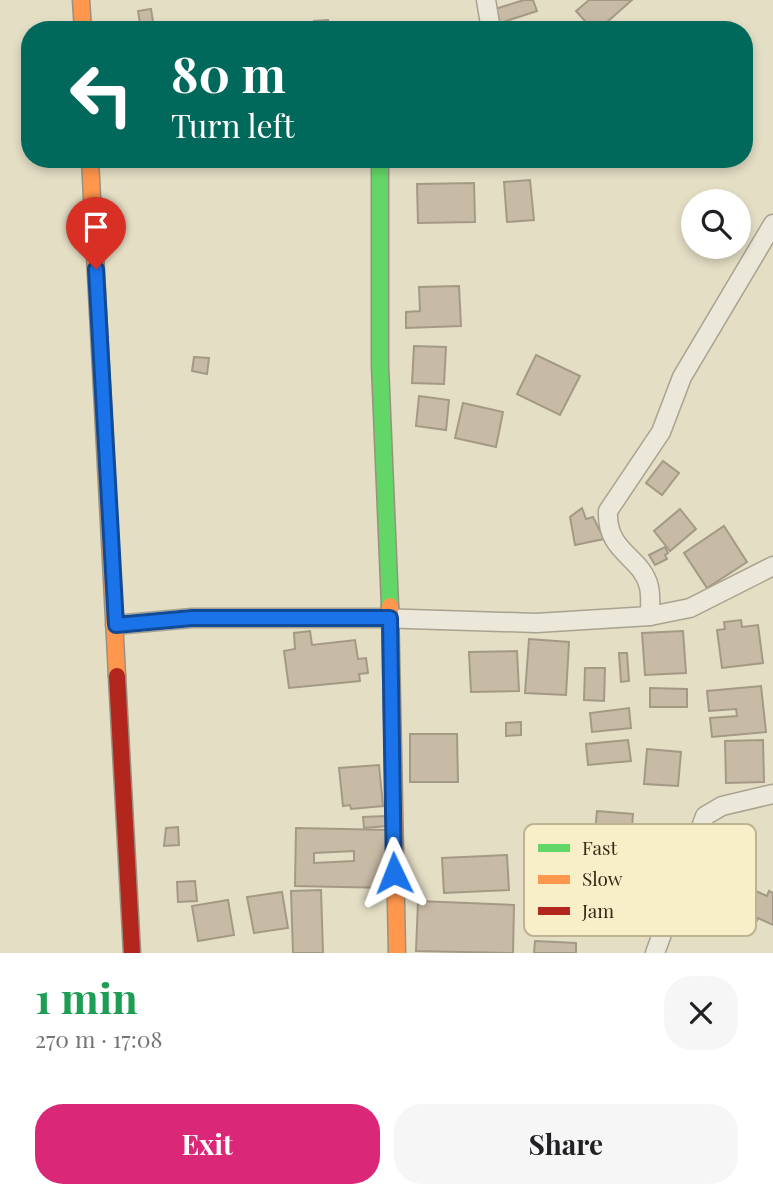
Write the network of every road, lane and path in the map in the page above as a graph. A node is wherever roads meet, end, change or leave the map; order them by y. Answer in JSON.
{"nodes":[{"id":1,"x":81,"y":0,"type":"edge"},
{"id":2,"x":486,"y":0,"type":"edge"},
{"id":3,"x":82,"y":21,"type":"edge"},
{"id":4,"x":490,"y":21,"type":"edge"},
{"id":5,"x":91,"y":168,"type":"edge"},
{"id":6,"x":380,"y":168,"type":"edge"},
{"id":7,"x":773,"y":224,"type":"edge"},
{"id":8,"x":773,"y":566,"type":"edge"},
{"id":9,"x":650,"y":616,"type":"junction"},
{"id":10,"x":390,"y":618,"type":"junction"},
{"id":11,"x":116,"y":625,"type":"junction"},
{"id":12,"x":773,"y":794,"type":"edge"},
{"id":13,"x":702,"y":824,"type":"edge"},
{"id":14,"x":661,"y":936,"type":"edge"},
{"id":15,"x":132,"y":953,"type":"edge"},
{"id":16,"x":397,"y":953,"type":"edge"},
{"id":17,"x":655,"y":953,"type":"edge"}],
"edges":[{"from":1,"to":3,"type":"main road"},
{"from":2,"to":4,"type":"street"},
{"from":5,"to":11,"type":"main road"},
{"from":6,"to":10,"type":"main road"},
{"from":7,"to":9,"type":"street"},
{"from":8,"to":9,"type":"street"},
{"from":9,"to":10,"type":"street"},
{"from":10,"to":11,"type":"street"},
{"from":10,"to":16,"type":"main road"},
{"from":11,"to":15,"type":"main road"},
{"from":12,"to":13,"type":"street"},
{"from":14,"to":17,"type":"street"}]}
